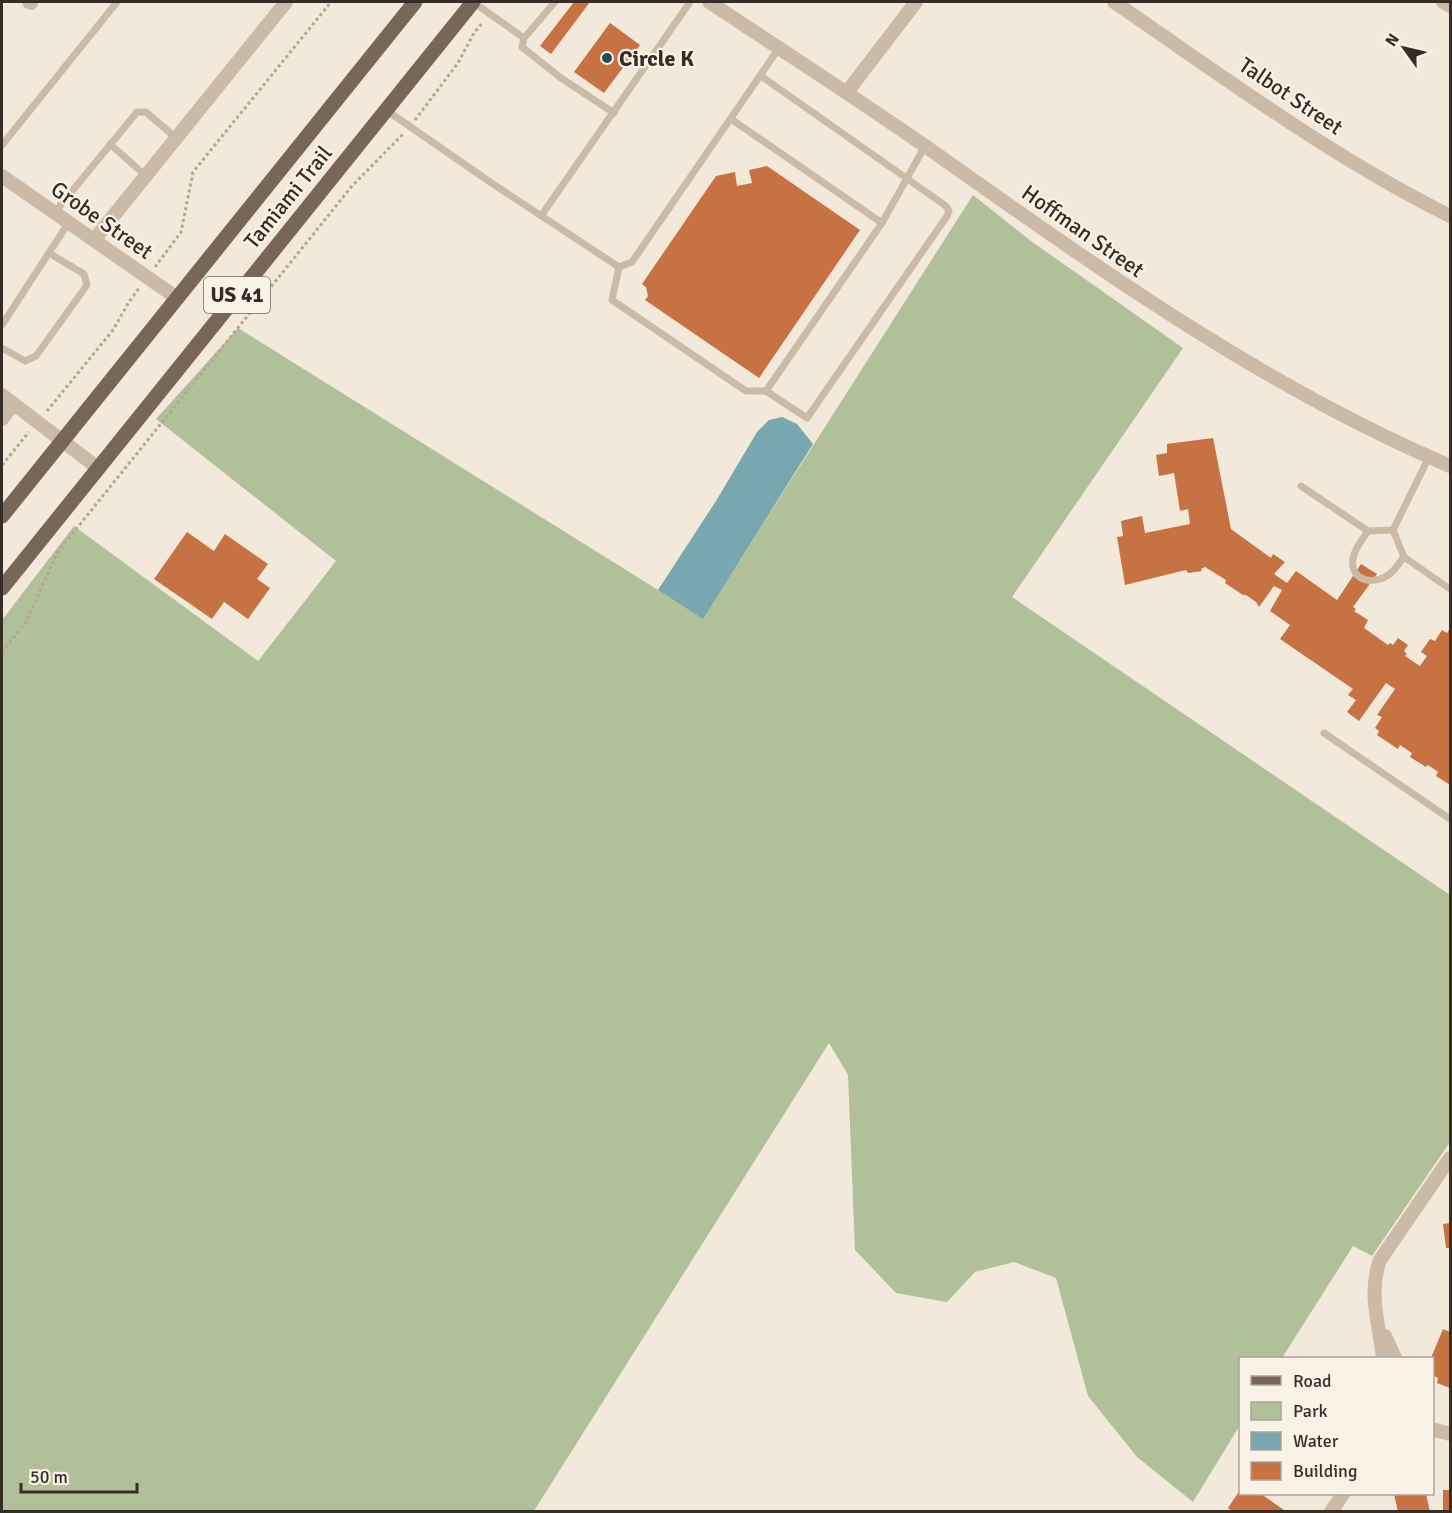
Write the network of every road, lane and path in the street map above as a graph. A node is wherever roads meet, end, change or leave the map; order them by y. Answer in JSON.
{"nodes":[{"id":1,"x":117,"y":2,"type":"edge"},
{"id":2,"x":286,"y":2,"type":"edge"},
{"id":3,"x":331,"y":2,"type":"edge"},
{"id":4,"x":415,"y":2,"type":"edge"},
{"id":5,"x":473,"y":2,"type":"edge"},
{"id":6,"x":555,"y":2,"type":"edge"},
{"id":7,"x":690,"y":2,"type":"edge"},
{"id":8,"x":709,"y":2,"type":"edge"},
{"id":9,"x":916,"y":2,"type":"edge"},
{"id":10,"x":1114,"y":2,"type":"edge"},
{"id":11,"x":1443,"y":2,"type":"edge"},
{"id":12,"x":1450,"y":6,"type":"edge"},
{"id":13,"x":490,"y":14,"type":"junction"},
{"id":14,"x":524,"y":38,"type":"junction"},
{"id":15,"x":780,"y":48,"type":"junction"},
{"id":16,"x":761,"y":76,"type":"junction"},
{"id":17,"x":847,"y":92,"type":"junction"},
{"id":18,"x":386,"y":110,"type":"junction"},
{"id":19,"x":614,"y":112,"type":"junction"},
{"id":20,"x":731,"y":119,"type":"junction"},
{"id":21,"x":410,"y":127,"type":"junction"},
{"id":22,"x":177,"y":138,"type":"junction"},
{"id":23,"x":110,"y":144,"type":"junction"},
{"id":24,"x":2,"y":145,"type":"edge"},
{"id":25,"x":925,"y":146,"type":"junction"},
{"id":26,"x":2,"y":176,"type":"edge"},
{"id":27,"x":146,"y":176,"type":"junction"},
{"id":28,"x":906,"y":179,"type":"junction"},
{"id":29,"x":55,"y":212,"type":"junction"},
{"id":30,"x":541,"y":216,"type":"junction"},
{"id":31,"x":1450,"y":216,"type":"edge"},
{"id":32,"x":69,"y":222,"type":"junction"},
{"id":33,"x":882,"y":223,"type":"junction"},
{"id":34,"x":94,"y":240,"type":"junction"},
{"id":35,"x":50,"y":253,"type":"junction"},
{"id":36,"x":619,"y":267,"type":"junction"},
{"id":37,"x":147,"y":277,"type":"junction"},
{"id":38,"x":177,"y":298,"type":"junction"},
{"id":39,"x":2,"y":325,"type":"edge"},
{"id":40,"x":2,"y":348,"type":"edge"},
{"id":41,"x":766,"y":391,"type":"junction"},
{"id":42,"x":2,"y":395,"type":"edge"},
{"id":43,"x":14,"y":404,"type":"junction"},
{"id":44,"x":2,"y":419,"type":"edge"},
{"id":45,"x":38,"y":422,"type":"junction"},
{"id":46,"x":62,"y":440,"type":"junction"},
{"id":47,"x":1429,"y":457,"type":"junction"},
{"id":48,"x":2,"y":465,"type":"edge"},
{"id":49,"x":1450,"y":466,"type":"edge"},
{"id":50,"x":98,"y":468,"type":"junction"},
{"id":51,"x":1301,"y":486,"type":"dead end"},
{"id":52,"x":2,"y":516,"type":"edge"},
{"id":53,"x":1393,"y":530,"type":"junction"},
{"id":54,"x":1368,"y":531,"type":"junction"},
{"id":55,"x":1404,"y":557,"type":"junction"},
{"id":56,"x":2,"y":588,"type":"edge"},
{"id":57,"x":1450,"y":589,"type":"edge"},
{"id":58,"x":2,"y":652,"type":"edge"},
{"id":59,"x":1324,"y":733,"type":"dead end"},
{"id":60,"x":1450,"y":819,"type":"edge"},
{"id":61,"x":1450,"y":1158,"type":"edge"},
{"id":62,"x":1379,"y":1323,"type":"junction"},
{"id":63,"x":1383,"y":1357,"type":"edge"},
{"id":64,"x":1394,"y":1357,"type":"edge"},
{"id":65,"x":1434,"y":1430,"type":"edge"},
{"id":66,"x":1450,"y":1434,"type":"edge"},
{"id":67,"x":1342,"y":1495,"type":"edge"},
{"id":68,"x":1331,"y":1512,"type":"edge"}],
"edges":[{"from":1,"to":24,"type":"lane"},
{"from":2,"to":22,"type":"street"},
{"from":3,"to":37,"type":"path"},
{"from":4,"to":38,"type":"main road","name":"Tamiami Trail","number":"US 41"},
{"from":5,"to":13,"type":"lane"},
{"from":5,"to":18,"type":"main road","name":"Tamiami Trail","number":"US 41"},
{"from":6,"to":14,"type":"lane"},
{"from":7,"to":19,"type":"lane"},
{"from":8,"to":15,"type":"street","name":"Hoffman Street"},
{"from":9,"to":17,"type":"street"},
{"from":10,"to":31,"type":"street","name":"Talbot Street"},
{"from":11,"to":12,"type":"street"},
{"from":13,"to":14,"type":"lane"},
{"from":13,"to":21,"type":"path"},
{"from":14,"to":19,"type":"lane"},
{"from":15,"to":16,"type":"lane"},
{"from":15,"to":17,"type":"street","name":"Hoffman Street"},
{"from":16,"to":20,"type":"lane"},
{"from":16,"to":28,"type":"lane"},
{"from":17,"to":25,"type":"street","name":"Hoffman Street"},
{"from":18,"to":21,"type":"lane"},
{"from":18,"to":50,"type":"main road","name":"Tamiami Trail","number":"US 41"},
{"from":19,"to":30,"type":"lane"},
{"from":20,"to":33,"type":"lane"},
{"from":20,"to":36,"type":"lane"},
{"from":21,"to":30,"type":"lane"},
{"from":21,"to":58,"type":"path"},
{"from":22,"to":23,"type":"lane"},
{"from":22,"to":27,"type":"street"},
{"from":23,"to":27,"type":"lane"},
{"from":23,"to":29,"type":"lane"},
{"from":25,"to":28,"type":"lane"},
{"from":25,"to":47,"type":"street","name":"Hoffman Street"},
{"from":26,"to":29,"type":"street","name":"Grobe Street"},
{"from":27,"to":34,"type":"street"},
{"from":28,"to":33,"type":"lane"},
{"from":28,"to":41,"type":"lane"},
{"from":29,"to":32,"type":"street","name":"Grobe Street"},
{"from":30,"to":36,"type":"lane"},
{"from":32,"to":34,"type":"street","name":"Grobe Street"},
{"from":32,"to":35,"type":"lane"},
{"from":33,"to":41,"type":"lane"},
{"from":34,"to":37,"type":"street","name":"Grobe Street"},
{"from":35,"to":39,"type":"lane"},
{"from":35,"to":40,"type":"lane"},
{"from":36,"to":41,"type":"lane"},
{"from":37,"to":38,"type":"street","name":"Grobe Street"},
{"from":37,"to":45,"type":"path"},
{"from":38,"to":46,"type":"main road","name":"Tamiami Trail","number":"US 41"},
{"from":42,"to":43,"type":"street"},
{"from":43,"to":44,"type":"street"},
{"from":43,"to":45,"type":"street"},
{"from":45,"to":46,"type":"street"},
{"from":45,"to":48,"type":"path"},
{"from":46,"to":50,"type":"street"},
{"from":46,"to":52,"type":"main road","name":"Tamiami Trail","number":"US 41"},
{"from":47,"to":49,"type":"street","name":"Hoffman Street"},
{"from":47,"to":53,"type":"lane"},
{"from":50,"to":56,"type":"main road","name":"Tamiami Trail","number":"US 41"},
{"from":51,"to":54,"type":"lane"},
{"from":53,"to":54,"type":"lane"},
{"from":53,"to":55,"type":"lane"},
{"from":54,"to":55,"type":"lane"},
{"from":55,"to":57,"type":"lane"},
{"from":59,"to":60,"type":"lane"},
{"from":61,"to":62,"type":"street"},
{"from":62,"to":63,"type":"street"},
{"from":62,"to":64,"type":"street"},
{"from":65,"to":66,"type":"street"},
{"from":67,"to":68,"type":"street"}]}
